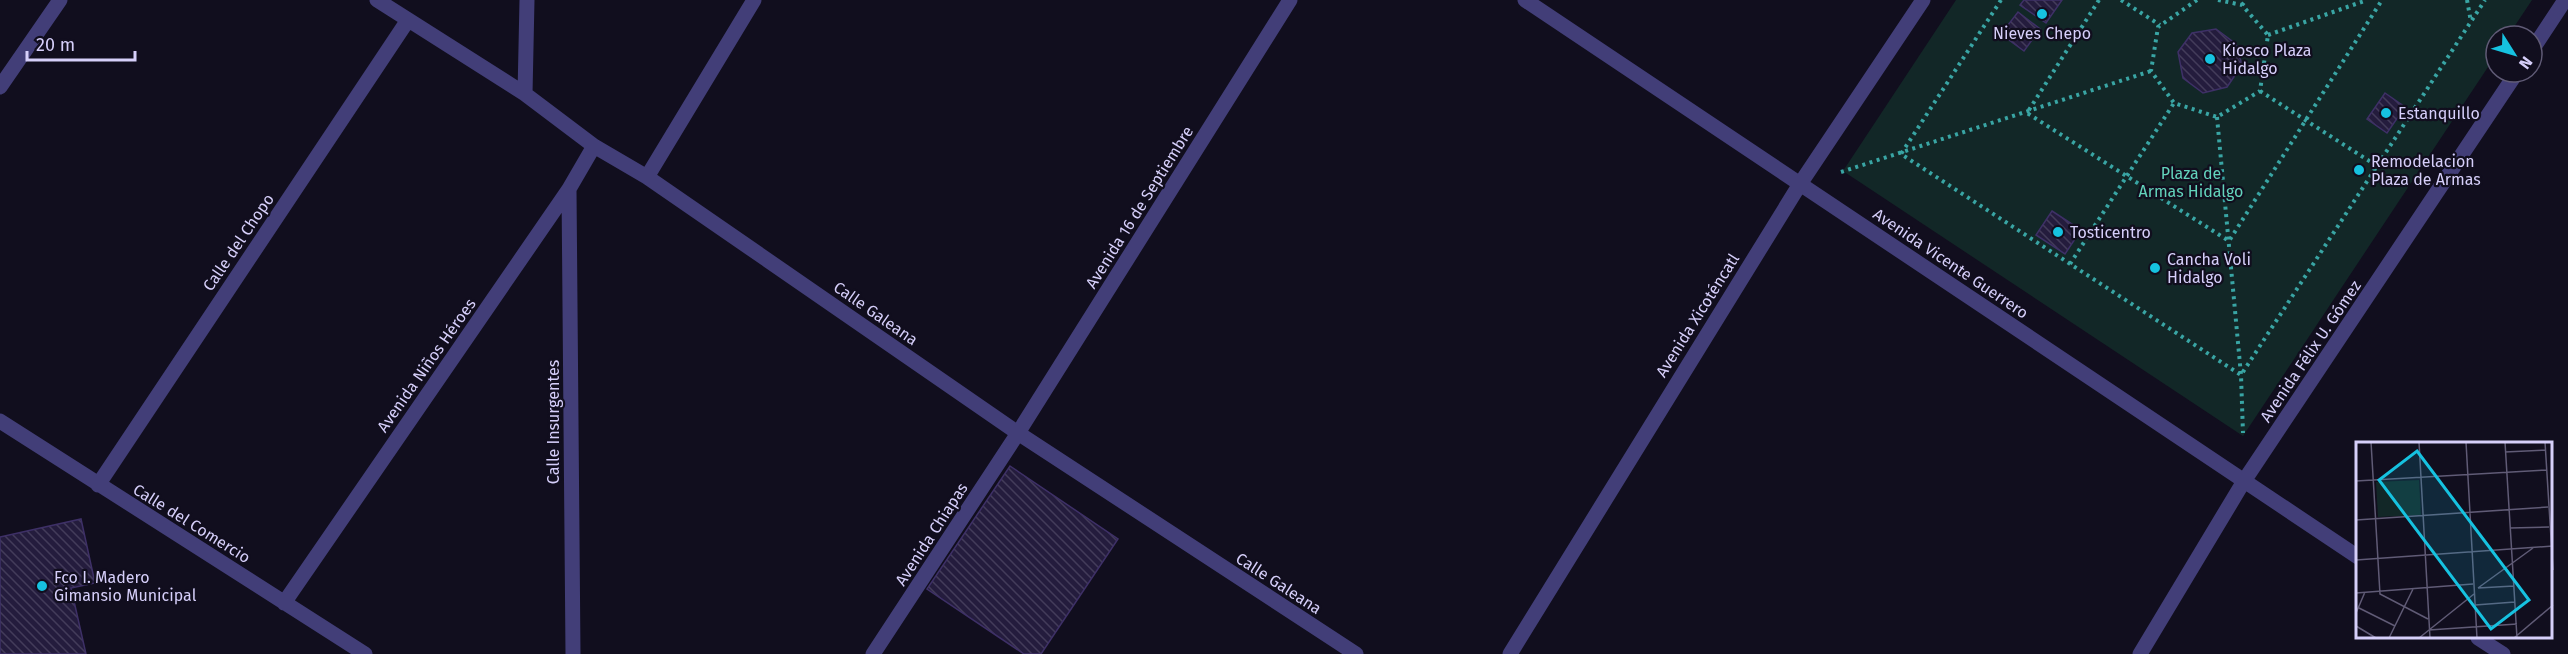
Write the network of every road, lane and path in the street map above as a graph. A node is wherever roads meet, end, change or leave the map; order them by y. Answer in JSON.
{"nodes":[{"id":1,"x":60,"y":0,"type":"edge"},
{"id":2,"x":377,"y":0,"type":"edge"},
{"id":3,"x":527,"y":0,"type":"edge"},
{"id":4,"x":754,"y":0,"type":"edge"},
{"id":5,"x":1290,"y":0,"type":"edge"},
{"id":6,"x":1524,"y":0,"type":"edge"},
{"id":7,"x":1923,"y":0,"type":"edge"},
{"id":8,"x":2001,"y":0,"type":"edge"},
{"id":9,"x":2099,"y":0,"type":"edge"},
{"id":10,"x":2121,"y":0,"type":"edge"},
{"id":11,"x":2197,"y":0,"type":"edge"},
{"id":12,"x":2218,"y":0,"type":"edge"},
{"id":13,"x":2246,"y":0,"type":"edge"},
{"id":14,"x":2367,"y":0,"type":"edge"},
{"id":15,"x":2382,"y":0,"type":"edge"},
{"id":16,"x":2467,"y":0,"type":"edge"},
{"id":17,"x":2485,"y":0,"type":"edge"},
{"id":18,"x":2565,"y":0,"type":"edge"},
{"id":19,"x":2242,"y":5,"type":"junction"},
{"id":20,"x":408,"y":20,"type":"junction"},
{"id":21,"x":2471,"y":22,"type":"junction"},
{"id":22,"x":2160,"y":26,"type":"junction"},
{"id":23,"x":2544,"y":32,"type":"edge"},
{"id":24,"x":2268,"y":36,"type":"junction"},
{"id":25,"x":2151,"y":71,"type":"junction"},
{"id":26,"x":2509,"y":84,"type":"edge"},
{"id":27,"x":0,"y":87,"type":"edge"},
{"id":28,"x":2260,"y":91,"type":"junction"},
{"id":29,"x":525,"y":94,"type":"junction"},
{"id":30,"x":2174,"y":103,"type":"junction"},
{"id":31,"x":2027,"y":112,"type":"junction"},
{"id":32,"x":2217,"y":117,"type":"junction"},
{"id":33,"x":2306,"y":120,"type":"junction"},
{"id":34,"x":594,"y":146,"type":"junction"},
{"id":35,"x":1901,"y":154,"type":"junction"},
{"id":36,"x":2377,"y":166,"type":"junction"},
{"id":37,"x":2127,"y":176,"type":"junction"},
{"id":38,"x":647,"y":177,"type":"junction"},
{"id":39,"x":1800,"y":183,"type":"junction"},
{"id":40,"x":569,"y":189,"type":"junction"},
{"id":41,"x":2229,"y":241,"type":"junction"},
{"id":42,"x":2070,"y":264,"type":"junction"},
{"id":43,"x":2241,"y":375,"type":"junction"},
{"id":44,"x":0,"y":421,"type":"edge"},
{"id":45,"x":1018,"y":433,"type":"junction"},
{"id":46,"x":2243,"y":436,"type":"dead end"},
{"id":47,"x":2244,"y":481,"type":"junction"},
{"id":48,"x":98,"y":485,"type":"junction"},
{"id":49,"x":2356,"y":556,"type":"edge"},
{"id":50,"x":284,"y":603,"type":"junction"},
{"id":51,"x":2480,"y":639,"type":"edge"},
{"id":52,"x":365,"y":654,"type":"edge"},
{"id":53,"x":573,"y":654,"type":"edge"},
{"id":54,"x":873,"y":654,"type":"edge"},
{"id":55,"x":1356,"y":654,"type":"edge"},
{"id":56,"x":1509,"y":654,"type":"edge"},
{"id":57,"x":2139,"y":654,"type":"edge"},
{"id":58,"x":2503,"y":654,"type":"edge"}],
"edges":[{"from":1,"to":27,"type":"street"},
{"from":2,"to":20,"type":"street","name":"Calle Galeana"},
{"from":3,"to":29,"type":"street"},
{"from":4,"to":38,"type":"street"},
{"from":5,"to":45,"type":"street","name":"Avenida 16 de Septiembre"},
{"from":6,"to":39,"type":"street","name":"Avenida Vicente Guerrero"},
{"from":7,"to":39,"type":"street","name":"Avenida Xicoténcatl"},
{"from":8,"to":35,"type":"path"},
{"from":9,"to":31,"type":"path"},
{"from":10,"to":22,"type":"path"},
{"from":11,"to":22,"type":"path"},
{"from":12,"to":19,"type":"path"},
{"from":13,"to":19,"type":"path"},
{"from":14,"to":24,"type":"path"},
{"from":15,"to":33,"type":"path"},
{"from":16,"to":21,"type":"path"},
{"from":17,"to":21,"type":"path"},
{"from":18,"to":23,"type":"street"},
{"from":19,"to":24,"type":"path"},
{"from":20,"to":29,"type":"street","name":"Calle Galeana"},
{"from":20,"to":48,"type":"street","name":"Calle del Chopo"},
{"from":21,"to":36,"type":"path"},
{"from":22,"to":25,"type":"path"},
{"from":24,"to":28,"type":"path"},
{"from":25,"to":30,"type":"path"},
{"from":25,"to":31,"type":"path"},
{"from":26,"to":47,"type":"street","name":"Avenida Félix U. Gómez"},
{"from":28,"to":32,"type":"path"},
{"from":28,"to":33,"type":"path"},
{"from":29,"to":34,"type":"street","name":"Calle Galeana"},
{"from":30,"to":32,"type":"path"},
{"from":30,"to":37,"type":"path"},
{"from":31,"to":35,"type":"path"},
{"from":31,"to":37,"type":"path"},
{"from":32,"to":41,"type":"path"},
{"from":33,"to":36,"type":"path"},
{"from":33,"to":41,"type":"path"},
{"from":34,"to":38,"type":"street","name":"Calle Galeana"},
{"from":34,"to":40,"type":"street","name":"Avenida Niños Héroes"},
{"from":35,"to":39,"type":"path"},
{"from":35,"to":42,"type":"path"},
{"from":36,"to":43,"type":"path"},
{"from":37,"to":41,"type":"path"},
{"from":37,"to":42,"type":"path"},
{"from":38,"to":45,"type":"street","name":"Calle Galeana"},
{"from":39,"to":47,"type":"street","name":"Avenida Vicente Guerrero"},
{"from":39,"to":56,"type":"street","name":"Avenida Xicoténcatl"},
{"from":40,"to":50,"type":"street","name":"Avenida Niños Héroes"},
{"from":40,"to":53,"type":"street","name":"Calle Insurgentes"},
{"from":41,"to":43,"type":"path"},
{"from":42,"to":43,"type":"path"},
{"from":43,"to":46,"type":"path"},
{"from":44,"to":48,"type":"street","name":"Calle del Comercio"},
{"from":45,"to":54,"type":"street","name":"Avenida Chiapas"},
{"from":45,"to":55,"type":"street","name":"Calle Galeana"},
{"from":47,"to":49,"type":"street","name":"Avenida Vicente Guerrero"},
{"from":47,"to":57,"type":"street","name":"Avenida Félix U. Gómez"},
{"from":48,"to":50,"type":"street","name":"Calle del Comercio"},
{"from":50,"to":52,"type":"street","name":"Calle del Comercio"},
{"from":51,"to":58,"type":"street"}]}
